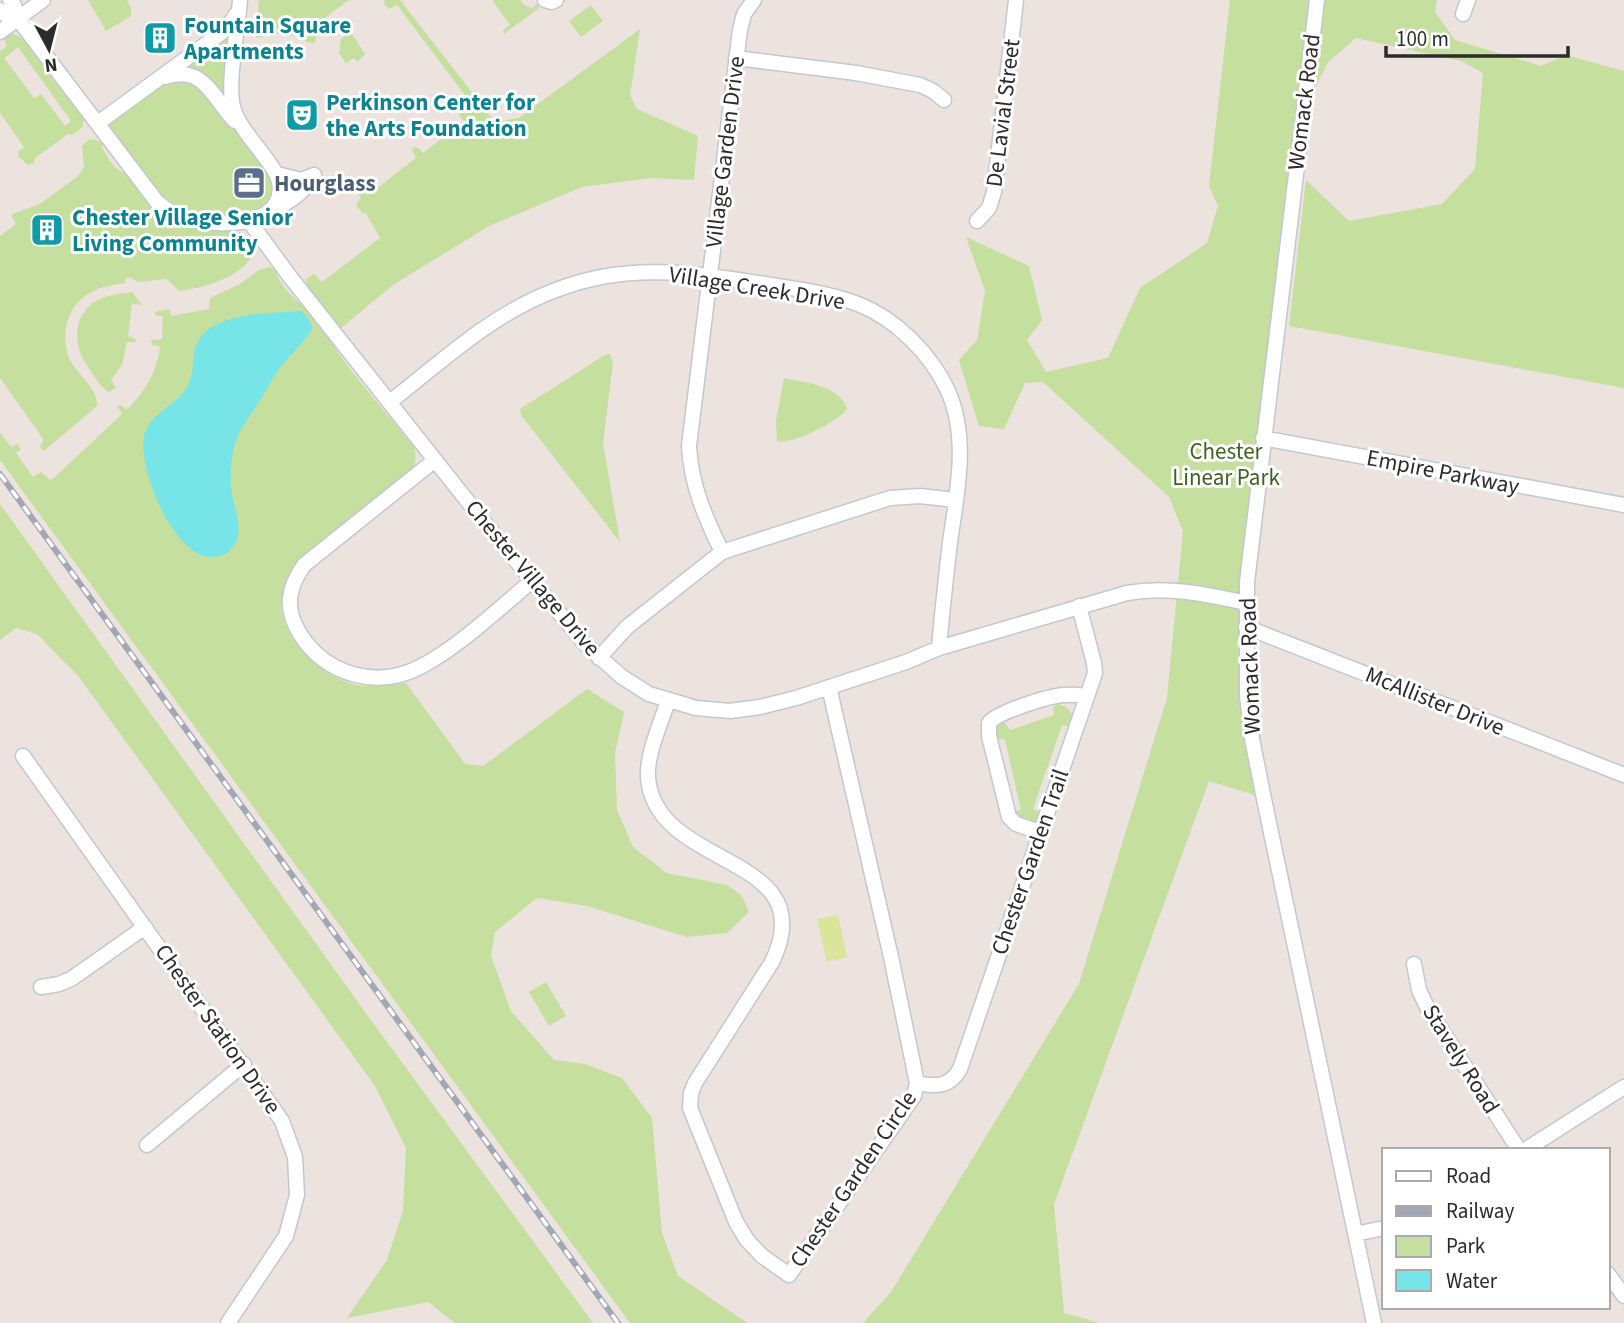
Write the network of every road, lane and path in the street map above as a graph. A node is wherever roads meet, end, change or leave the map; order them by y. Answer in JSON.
{"nodes":[{"id":1,"x":10,"y":0,"type":"edge"},
{"id":2,"x":43,"y":0,"type":"edge"},
{"id":3,"x":545,"y":0,"type":"edge"},
{"id":4,"x":556,"y":0,"type":"edge"},
{"id":5,"x":754,"y":0,"type":"edge"},
{"id":6,"x":1016,"y":0,"type":"edge"},
{"id":7,"x":1317,"y":0,"type":"edge"},
{"id":8,"x":240,"y":4,"type":"edge"},
{"id":9,"x":0,"y":10,"type":"edge"},
{"id":10,"x":18,"y":19,"type":"junction"},
{"id":11,"x":0,"y":32,"type":"edge"},
{"id":12,"x":736,"y":58,"type":"junction"},
{"id":13,"x":154,"y":81,"type":"junction"},
{"id":14,"x":944,"y":100,"type":"dead end"},
{"id":15,"x":98,"y":123,"type":"junction"},
{"id":16,"x":241,"y":127,"type":"junction"},
{"id":17,"x":276,"y":174,"type":"junction"},
{"id":18,"x":267,"y":212,"type":"junction"},
{"id":19,"x":249,"y":221,"type":"junction"},
{"id":20,"x":977,"y":222,"type":"dead end"},
{"id":21,"x":710,"y":275,"type":"junction"},
{"id":22,"x":390,"y":402,"type":"junction"},
{"id":23,"x":1263,"y":438,"type":"junction"},
{"id":24,"x":435,"y":460,"type":"junction"},
{"id":25,"x":955,"y":500,"type":"junction"},
{"id":26,"x":1624,"y":505,"type":"edge"},
{"id":27,"x":722,"y":552,"type":"junction"},
{"id":28,"x":532,"y":581,"type":"junction"},
{"id":29,"x":1246,"y":603,"type":"junction"},
{"id":30,"x":1079,"y":606,"type":"junction"},
{"id":31,"x":1246,"y":627,"type":"junction"},
{"id":32,"x":939,"y":648,"type":"junction"},
{"id":33,"x":599,"y":658,"type":"junction"},
{"id":34,"x":829,"y":687,"type":"junction"},
{"id":35,"x":1087,"y":696,"type":"junction"},
{"id":36,"x":668,"y":701,"type":"junction"},
{"id":37,"x":23,"y":756,"type":"dead end"},
{"id":38,"x":1624,"y":775,"type":"edge"},
{"id":39,"x":1040,"y":832,"type":"junction"},
{"id":40,"x":145,"y":927,"type":"junction"},
{"id":41,"x":1415,"y":964,"type":"dead end"},
{"id":42,"x":41,"y":986,"type":"dead end"},
{"id":43,"x":244,"y":1065,"type":"junction"},
{"id":44,"x":917,"y":1083,"type":"junction"},
{"id":45,"x":1624,"y":1087,"type":"edge"},
{"id":46,"x":147,"y":1145,"type":"dead end"},
{"id":47,"x":1518,"y":1148,"type":"edge"},
{"id":48,"x":1528,"y":1148,"type":"edge"},
{"id":49,"x":1382,"y":1228,"type":"edge"},
{"id":50,"x":1355,"y":1234,"type":"junction"},
{"id":51,"x":1610,"y":1278,"type":"edge"},
{"id":52,"x":1624,"y":1296,"type":"edge"},
{"id":53,"x":228,"y":1323,"type":"edge"},
{"id":54,"x":1374,"y":1323,"type":"edge"}],
"edges":[{"from":1,"to":10,"type":"street"},
{"from":2,"to":10,"type":"street"},
{"from":3,"to":4,"type":"street"},
{"from":5,"to":12,"type":"street","name":"Village Garden Drive"},
{"from":6,"to":20,"type":"street","name":"De Lavial Street"},
{"from":7,"to":23,"type":"street","name":"Womack Road"},
{"from":8,"to":13,"type":"street"},
{"from":8,"to":16,"type":"street"},
{"from":9,"to":10,"type":"street"},
{"from":10,"to":11,"type":"street"},
{"from":10,"to":15,"type":"street"},
{"from":12,"to":14,"type":"street"},
{"from":12,"to":21,"type":"street","name":"Village Garden Drive"},
{"from":13,"to":15,"type":"street"},
{"from":13,"to":16,"type":"street"},
{"from":15,"to":19,"type":"street"},
{"from":16,"to":17,"type":"street"},
{"from":17,"to":18,"type":"street"},
{"from":17,"to":18,"type":"street"},
{"from":18,"to":19,"type":"street"},
{"from":19,"to":22,"type":"street","name":"Chester Village Drive"},
{"from":21,"to":22,"type":"street","name":"Village Creek Drive"},
{"from":21,"to":25,"type":"street","name":"Village Creek Drive"},
{"from":21,"to":27,"type":"street","name":"Village Garden Drive"},
{"from":22,"to":24,"type":"street","name":"Chester Village Drive"},
{"from":23,"to":26,"type":"street","name":"Empire Parkway"},
{"from":23,"to":29,"type":"street","name":"Womack Road"},
{"from":24,"to":28,"type":"street","name":"Chester Village Drive"},
{"from":24,"to":28,"type":"street"},
{"from":25,"to":27,"type":"street"},
{"from":25,"to":32,"type":"street","name":"Village Creek Drive"},
{"from":27,"to":33,"type":"street"},
{"from":28,"to":33,"type":"street","name":"Chester Village Drive"},
{"from":29,"to":30,"type":"street","name":"Chester Village Drive"},
{"from":29,"to":31,"type":"street","name":"Womack Road"},
{"from":30,"to":32,"type":"street","name":"Chester Village Drive"},
{"from":30,"to":35,"type":"street","name":"Chester Garden Trail"},
{"from":31,"to":38,"type":"street","name":"McAllister Drive"},
{"from":31,"to":50,"type":"street","name":"Womack Road"},
{"from":32,"to":34,"type":"street","name":"Chester Village Drive"},
{"from":33,"to":36,"type":"street","name":"Chester Village Drive"},
{"from":34,"to":36,"type":"street","name":"Chester Village Drive"},
{"from":34,"to":44,"type":"street","name":"Chester Garden Circle"},
{"from":35,"to":39,"type":"street","name":"Chester Garden Trail"},
{"from":35,"to":39,"type":"street"},
{"from":36,"to":44,"type":"street","name":"Chester Garden Circle"},
{"from":37,"to":40,"type":"street","name":"Chester Station Drive"},
{"from":39,"to":44,"type":"street","name":"Chester Garden Trail"},
{"from":40,"to":42,"type":"street"},
{"from":40,"to":43,"type":"street","name":"Chester Station Drive"},
{"from":41,"to":47,"type":"street","name":"Stavely Road"},
{"from":43,"to":46,"type":"street"},
{"from":43,"to":53,"type":"street","name":"Chester Station Drive"},
{"from":45,"to":48,"type":"street"},
{"from":49,"to":50,"type":"street"},
{"from":50,"to":54,"type":"street","name":"Womack Road"},
{"from":51,"to":52,"type":"street"}]}
